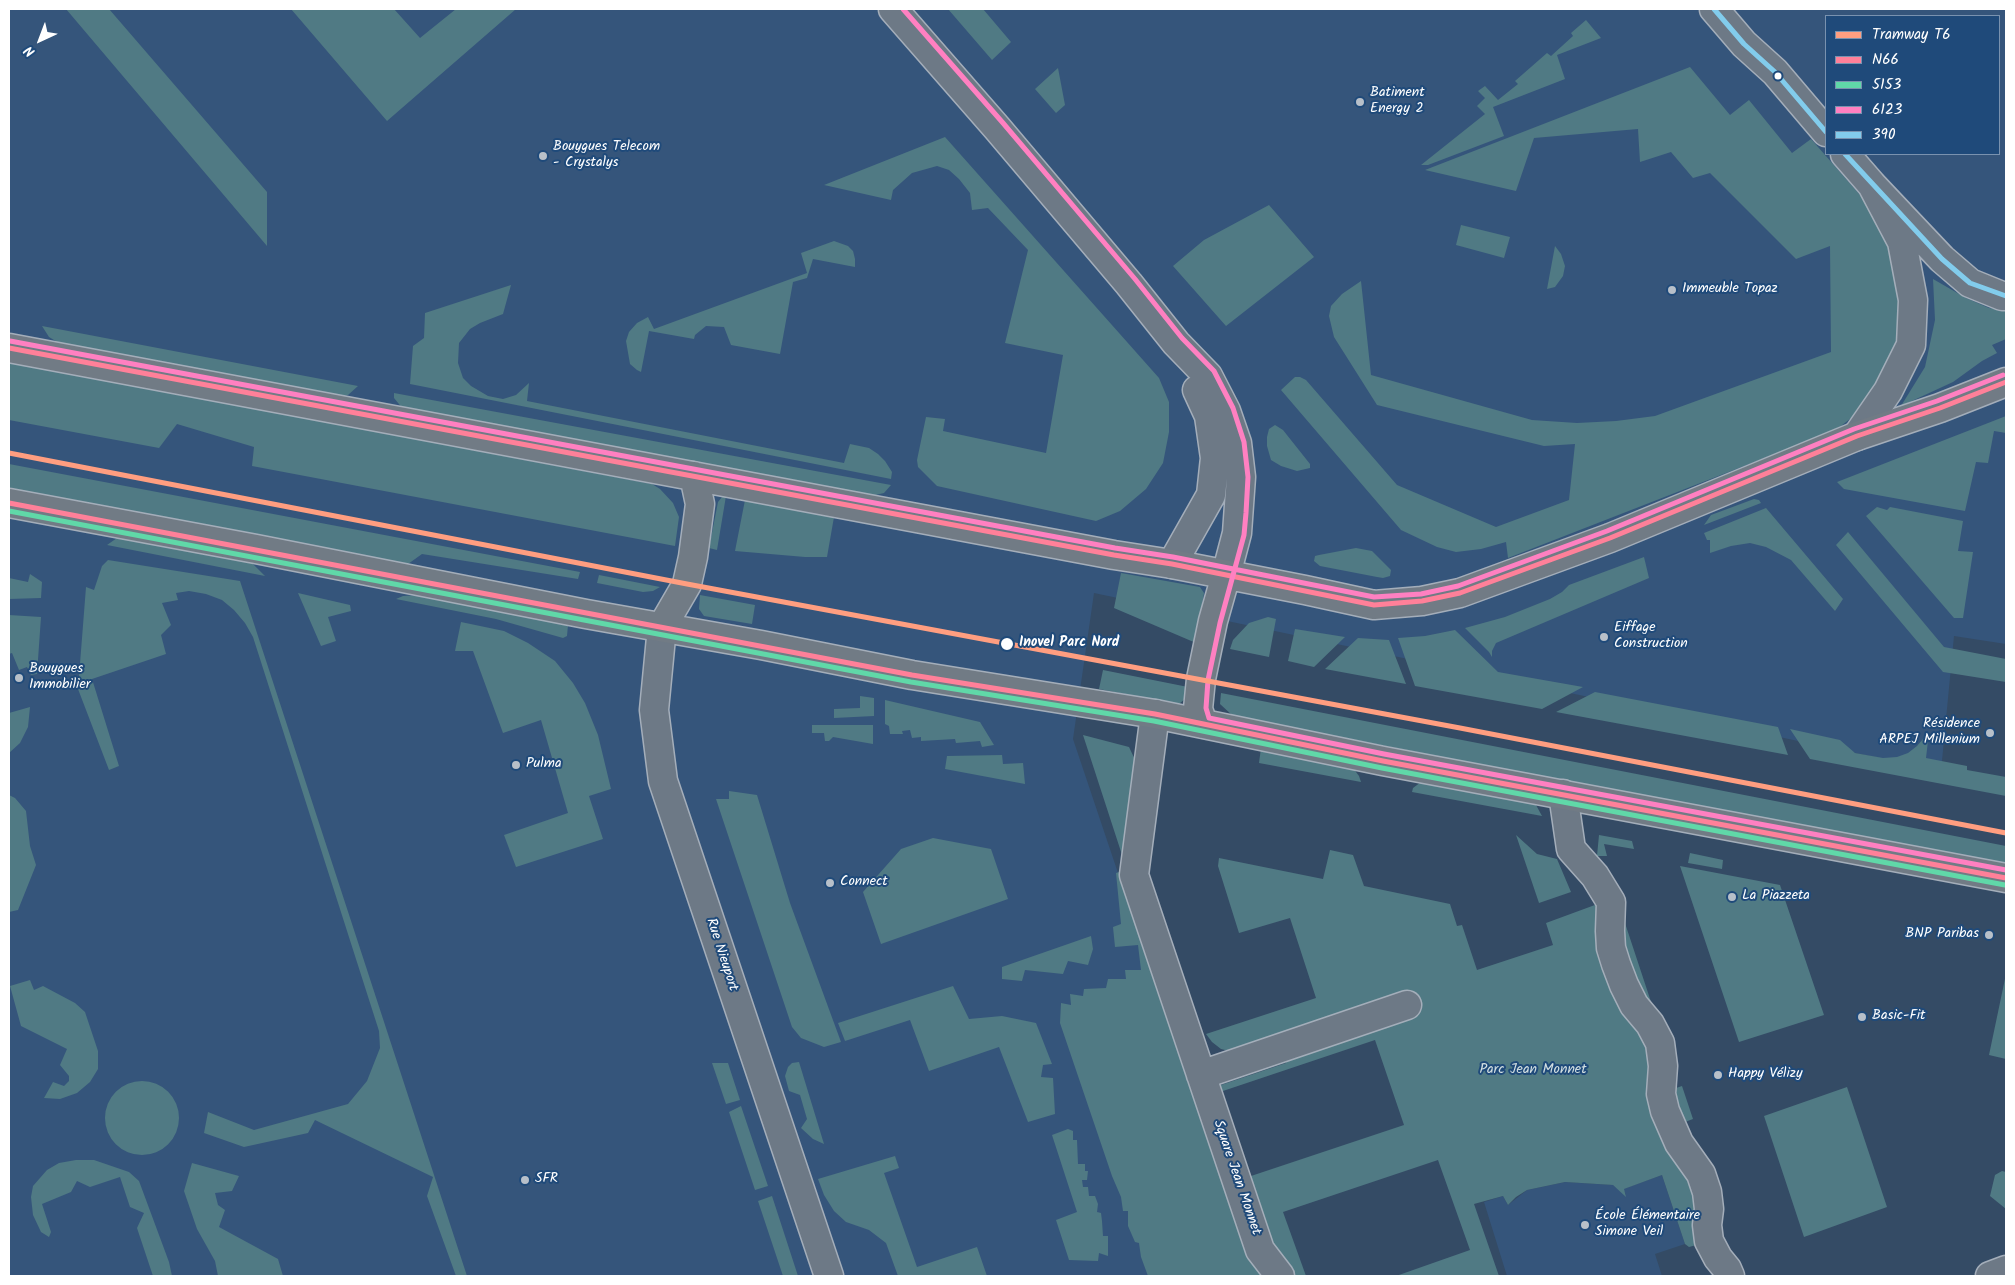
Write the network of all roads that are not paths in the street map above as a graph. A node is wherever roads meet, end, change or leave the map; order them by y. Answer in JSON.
{"nodes":[{"id":1,"x":893,"y":9,"type":"edge"},
{"id":2,"x":1714,"y":9,"type":"edge"},
{"id":3,"x":1825,"y":131,"type":"edge"},
{"id":4,"x":1846,"y":155,"type":"edge"},
{"id":5,"x":1872,"y":185,"type":"junction"},
{"id":6,"x":2006,"y":296,"type":"edge"},
{"id":7,"x":1176,"y":343,"type":"junction"},
{"id":8,"x":9,"y":348,"type":"edge"},
{"id":9,"x":2006,"y":382,"type":"edge"},
{"id":10,"x":1857,"y":436,"type":"junction"},
{"id":11,"x":694,"y":476,"type":"junction"},
{"id":12,"x":9,"y":503,"type":"edge"},
{"id":13,"x":1172,"y":564,"type":"junction"},
{"id":14,"x":1226,"y":576,"type":"junction"},
{"id":15,"x":662,"y":627,"type":"junction"},
{"id":16,"x":1155,"y":714,"type":"junction"},
{"id":17,"x":1203,"y":724,"type":"junction"},
{"id":18,"x":1563,"y":794,"type":"junction"},
{"id":19,"x":2006,"y":878,"type":"edge"},
{"id":20,"x":1407,"y":1005,"type":"dead end"},
{"id":21,"x":1202,"y":1075,"type":"junction"},
{"id":22,"x":2006,"y":1270,"type":"edge"},
{"id":23,"x":829,"y":1276,"type":"edge"},
{"id":24,"x":1280,"y":1276,"type":"edge"},
{"id":25,"x":1730,"y":1276,"type":"edge"},
{"id":26,"x":1990,"y":1276,"type":"edge"}],
"edges":[{"from":1,"to":7,"type":"street"},
{"from":2,"to":3,"type":"street"},
{"from":4,"to":5,"type":"street"},
{"from":5,"to":6,"type":"street"},
{"from":5,"to":10,"type":"street"},
{"from":7,"to":13,"type":"street"},
{"from":7,"to":14,"type":"street"},
{"from":8,"to":11,"type":"main road"},
{"from":9,"to":10,"type":"main road"},
{"from":10,"to":14,"type":"main road"},
{"from":11,"to":13,"type":"main road"},
{"from":11,"to":15,"type":"main road"},
{"from":12,"to":15,"type":"main road"},
{"from":13,"to":14,"type":"main road"},
{"from":14,"to":17,"type":"main road"},
{"from":15,"to":16,"type":"main road"},
{"from":15,"to":23,"type":"street","name":"Rue Nieuport"},
{"from":16,"to":17,"type":"main road"},
{"from":16,"to":21,"type":"street","name":"Square Jean Monnet"},
{"from":17,"to":18,"type":"main road"},
{"from":18,"to":19,"type":"main road"},
{"from":18,"to":25,"type":"street"},
{"from":20,"to":21,"type":"street"},
{"from":21,"to":24,"type":"street","name":"Square Jean Monnet"},
{"from":22,"to":26,"type":"street"}]}
